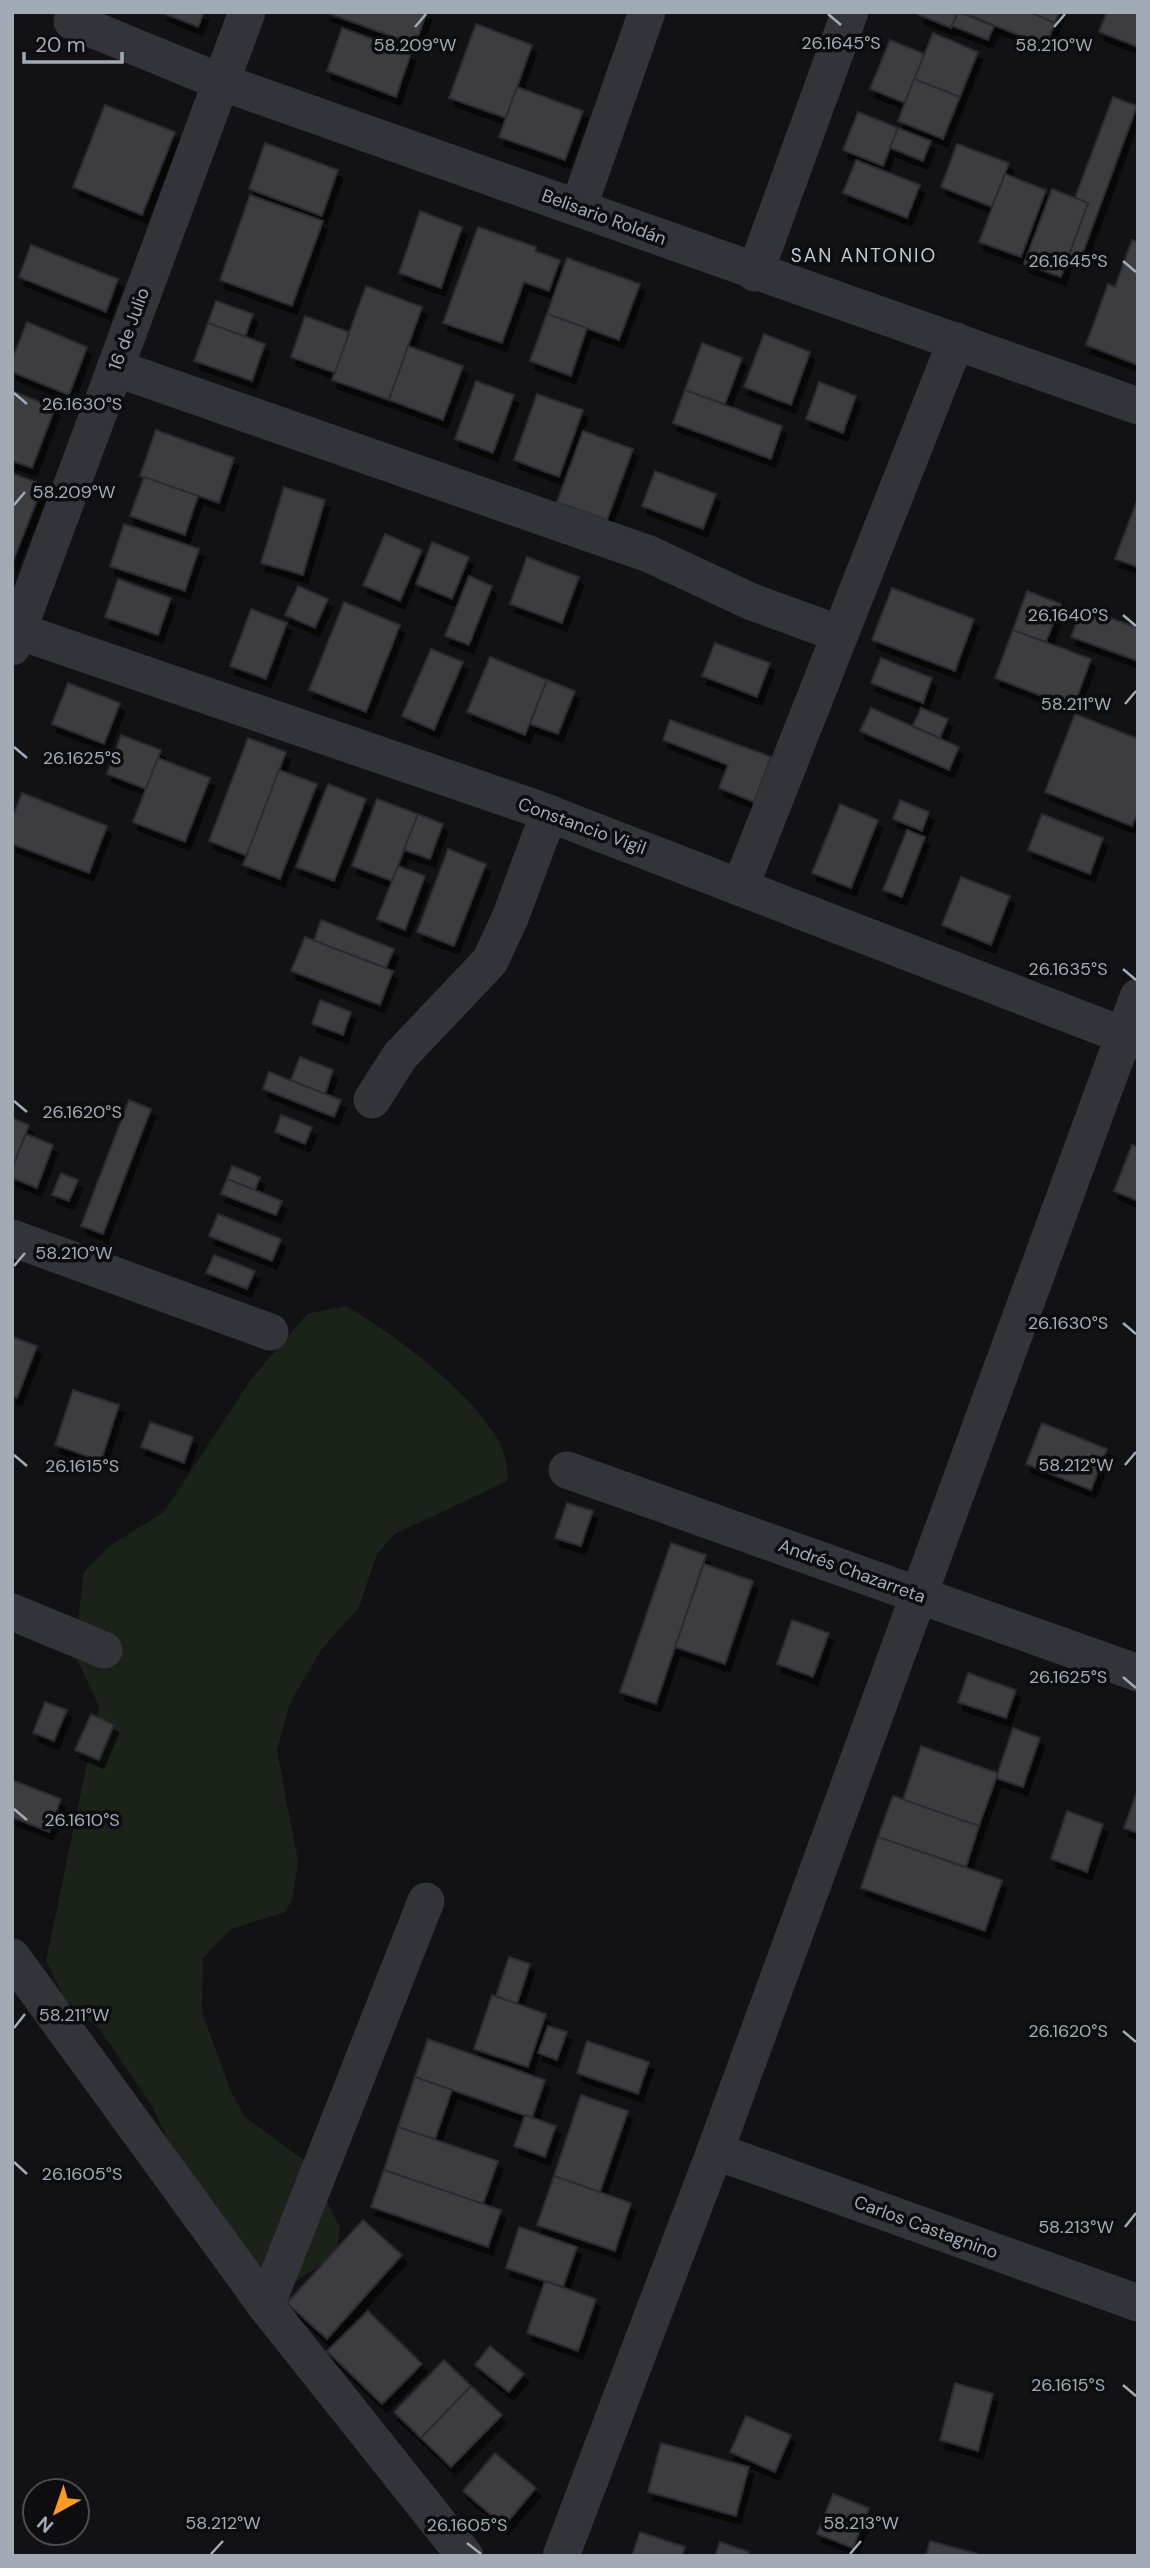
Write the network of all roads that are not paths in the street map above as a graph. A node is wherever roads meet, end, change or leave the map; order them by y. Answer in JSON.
{"nodes":[{"id":1,"x":247,"y":12,"type":"edge"},
{"id":2,"x":647,"y":12,"type":"edge"},
{"id":3,"x":850,"y":12,"type":"edge"},
{"id":4,"x":72,"y":21,"type":"dead end"},
{"id":5,"x":221,"y":82,"type":"junction"},
{"id":6,"x":579,"y":206,"type":"junction"},
{"id":7,"x":755,"y":273,"type":"junction"},
{"id":8,"x":956,"y":341,"type":"junction"},
{"id":9,"x":115,"y":368,"type":"junction"},
{"id":10,"x":1138,"y":406,"type":"edge"},
{"id":11,"x":840,"y":634,"type":"junction"},
{"id":12,"x":15,"y":638,"type":"edge"},
{"id":13,"x":548,"y":813,"type":"junction"},
{"id":14,"x":741,"y":885,"type":"junction"},
{"id":15,"x":1138,"y":997,"type":"edge"},
{"id":16,"x":1131,"y":1038,"type":"edge"},
{"id":17,"x":372,"y":1100,"type":"dead end"},
{"id":18,"x":12,"y":1238,"type":"edge"},
{"id":19,"x":270,"y":1332,"type":"dead end"},
{"id":20,"x":567,"y":1470,"type":"dead end"},
{"id":21,"x":920,"y":1596,"type":"junction"},
{"id":22,"x":12,"y":1612,"type":"edge"},
{"id":23,"x":104,"y":1650,"type":"dead end"},
{"id":24,"x":1138,"y":1673,"type":"edge"},
{"id":25,"x":426,"y":1901,"type":"dead end"},
{"id":26,"x":12,"y":1957,"type":"edge"},
{"id":27,"x":715,"y":2151,"type":"junction"},
{"id":28,"x":1138,"y":2303,"type":"edge"},
{"id":29,"x":266,"y":2306,"type":"junction"},
{"id":30,"x":464,"y":2556,"type":"edge"},
{"id":31,"x":561,"y":2556,"type":"edge"}],
"edges":[{"from":1,"to":5,"type":"street","name":"16 de Julio"},
{"from":2,"to":6,"type":"street"},
{"from":3,"to":7,"type":"street"},
{"from":4,"to":5,"type":"street","name":"Belisario Roldán"},
{"from":5,"to":6,"type":"street","name":"Belisario Roldán"},
{"from":5,"to":9,"type":"street","name":"16 de Julio"},
{"from":6,"to":7,"type":"street","name":"Belisario Roldán"},
{"from":7,"to":8,"type":"street","name":"Belisario Roldán"},
{"from":8,"to":10,"type":"street","name":"Belisario Roldán"},
{"from":8,"to":11,"type":"street"},
{"from":9,"to":11,"type":"street"},
{"from":9,"to":12,"type":"street","name":"16 de Julio"},
{"from":11,"to":14,"type":"street"},
{"from":12,"to":13,"type":"street","name":"Constancio Vigil"},
{"from":13,"to":14,"type":"street","name":"Constancio Vigil"},
{"from":13,"to":17,"type":"street"},
{"from":14,"to":16,"type":"street","name":"Constancio Vigil"},
{"from":15,"to":16,"type":"street"},
{"from":16,"to":21,"type":"street"},
{"from":18,"to":19,"type":"street"},
{"from":20,"to":21,"type":"street","name":"Andrés Chazarreta"},
{"from":21,"to":24,"type":"street","name":"Andrés Chazarreta"},
{"from":21,"to":27,"type":"street"},
{"from":22,"to":23,"type":"street"},
{"from":25,"to":29,"type":"street"},
{"from":26,"to":29,"type":"street"},
{"from":27,"to":28,"type":"street","name":"Carlos Castagnino"},
{"from":27,"to":31,"type":"street"},
{"from":29,"to":30,"type":"street"}]}
